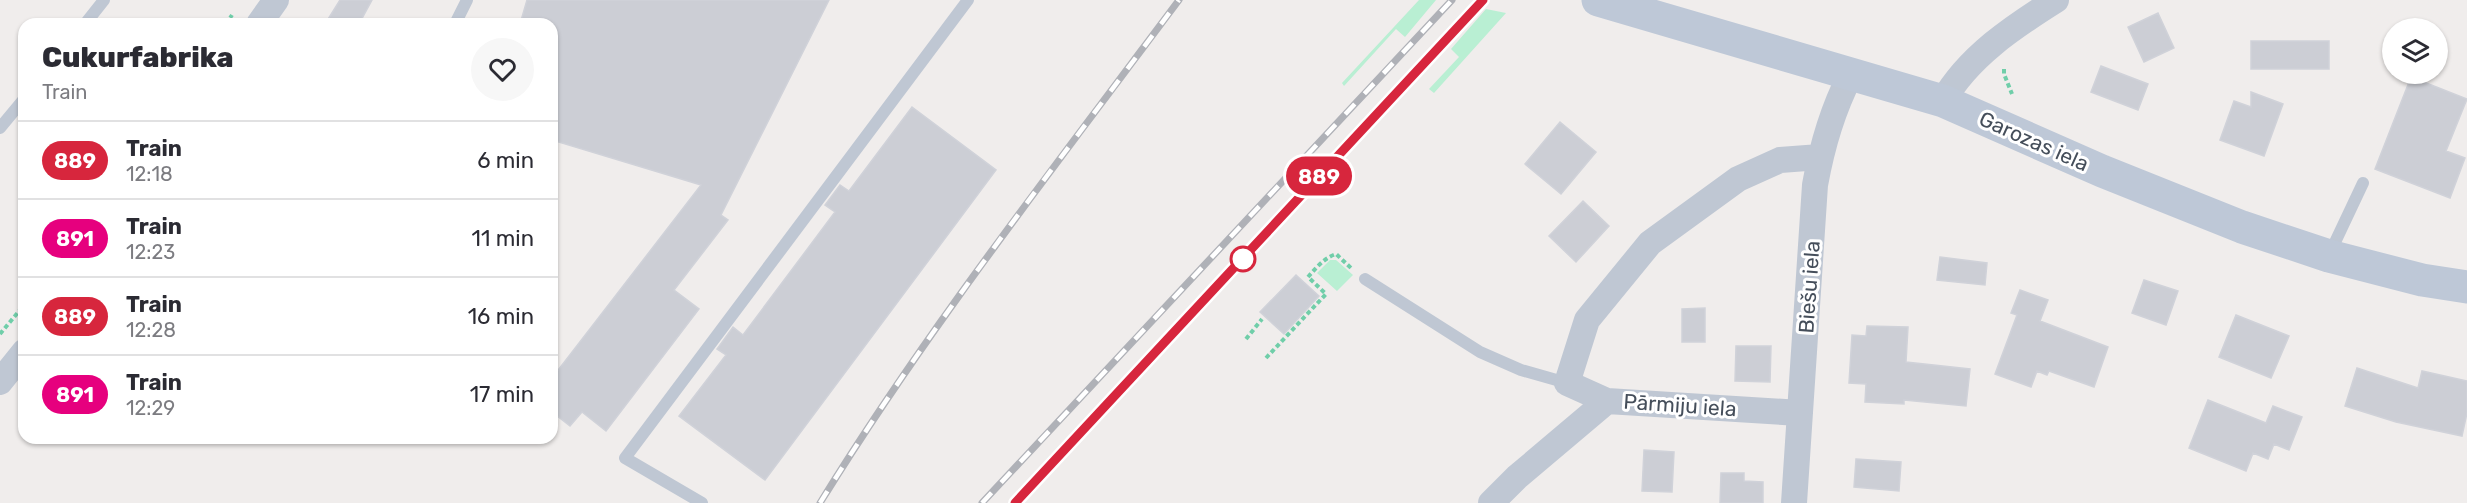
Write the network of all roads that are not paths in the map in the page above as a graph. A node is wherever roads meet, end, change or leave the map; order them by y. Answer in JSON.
{"nodes":[{"id":1,"x":104,"y":0,"type":"edge"},
{"id":2,"x":276,"y":0,"type":"edge"},
{"id":3,"x":467,"y":0,"type":"edge"},
{"id":4,"x":968,"y":0,"type":"edge"},
{"id":5,"x":1598,"y":0,"type":"edge"},
{"id":6,"x":2056,"y":0,"type":"edge"},
{"id":7,"x":1667,"y":9,"type":"edge"},
{"id":8,"x":90,"y":18,"type":"edge"},
{"id":9,"x":263,"y":18,"type":"edge"},
{"id":10,"x":458,"y":18,"type":"edge"},
{"id":11,"x":1850,"y":76,"type":"junction"},
{"id":12,"x":1943,"y":101,"type":"junction"},
{"id":13,"x":18,"y":106,"type":"edge"},
{"id":14,"x":0,"y":128,"type":"edge"},
{"id":15,"x":1820,"y":157,"type":"junction"},
{"id":16,"x":2363,"y":183,"type":"dead end"},
{"id":17,"x":2329,"y":256,"type":"junction"},
{"id":18,"x":1365,"y":279,"type":"road end"},
{"id":19,"x":2467,"y":287,"type":"edge"},
{"id":20,"x":18,"y":360,"type":"edge"},
{"id":21,"x":0,"y":382,"type":"edge"},
{"id":22,"x":1567,"y":383,"type":"junction"},
{"id":23,"x":1607,"y":401,"type":"junction"},
{"id":24,"x":1800,"y":413,"type":"junction"},
{"id":25,"x":702,"y":503,"type":"edge"},
{"id":26,"x":1491,"y":503,"type":"edge"},
{"id":27,"x":1794,"y":503,"type":"edge"}],
"edges":[{"from":1,"to":8,"type":"lane"},
{"from":2,"to":9,"type":"street"},
{"from":3,"to":10,"type":"lane"},
{"from":4,"to":25,"type":"lane"},
{"from":5,"to":7,"type":"main road","name":"Garozas iela"},
{"from":6,"to":12,"type":"street"},
{"from":7,"to":11,"type":"main road","name":"Garozas iela"},
{"from":11,"to":12,"type":"main road","name":"Garozas iela"},
{"from":11,"to":15,"type":"street","name":"Biešu iela"},
{"from":12,"to":17,"type":"main road","name":"Garozas iela"},
{"from":13,"to":14,"type":"lane"},
{"from":15,"to":22,"type":"street"},
{"from":15,"to":24,"type":"street","name":"Biešu iela"},
{"from":16,"to":17,"type":"lane"},
{"from":17,"to":19,"type":"main road","name":"Garozas iela"},
{"from":18,"to":22,"type":"lane"},
{"from":20,"to":21,"type":"street"},
{"from":22,"to":23,"type":"street"},
{"from":23,"to":24,"type":"street","name":"Pārmiju iela"},
{"from":23,"to":26,"type":"street","name":"Pārmiju iela"},
{"from":24,"to":27,"type":"street","name":"Biešu iela"}]}
